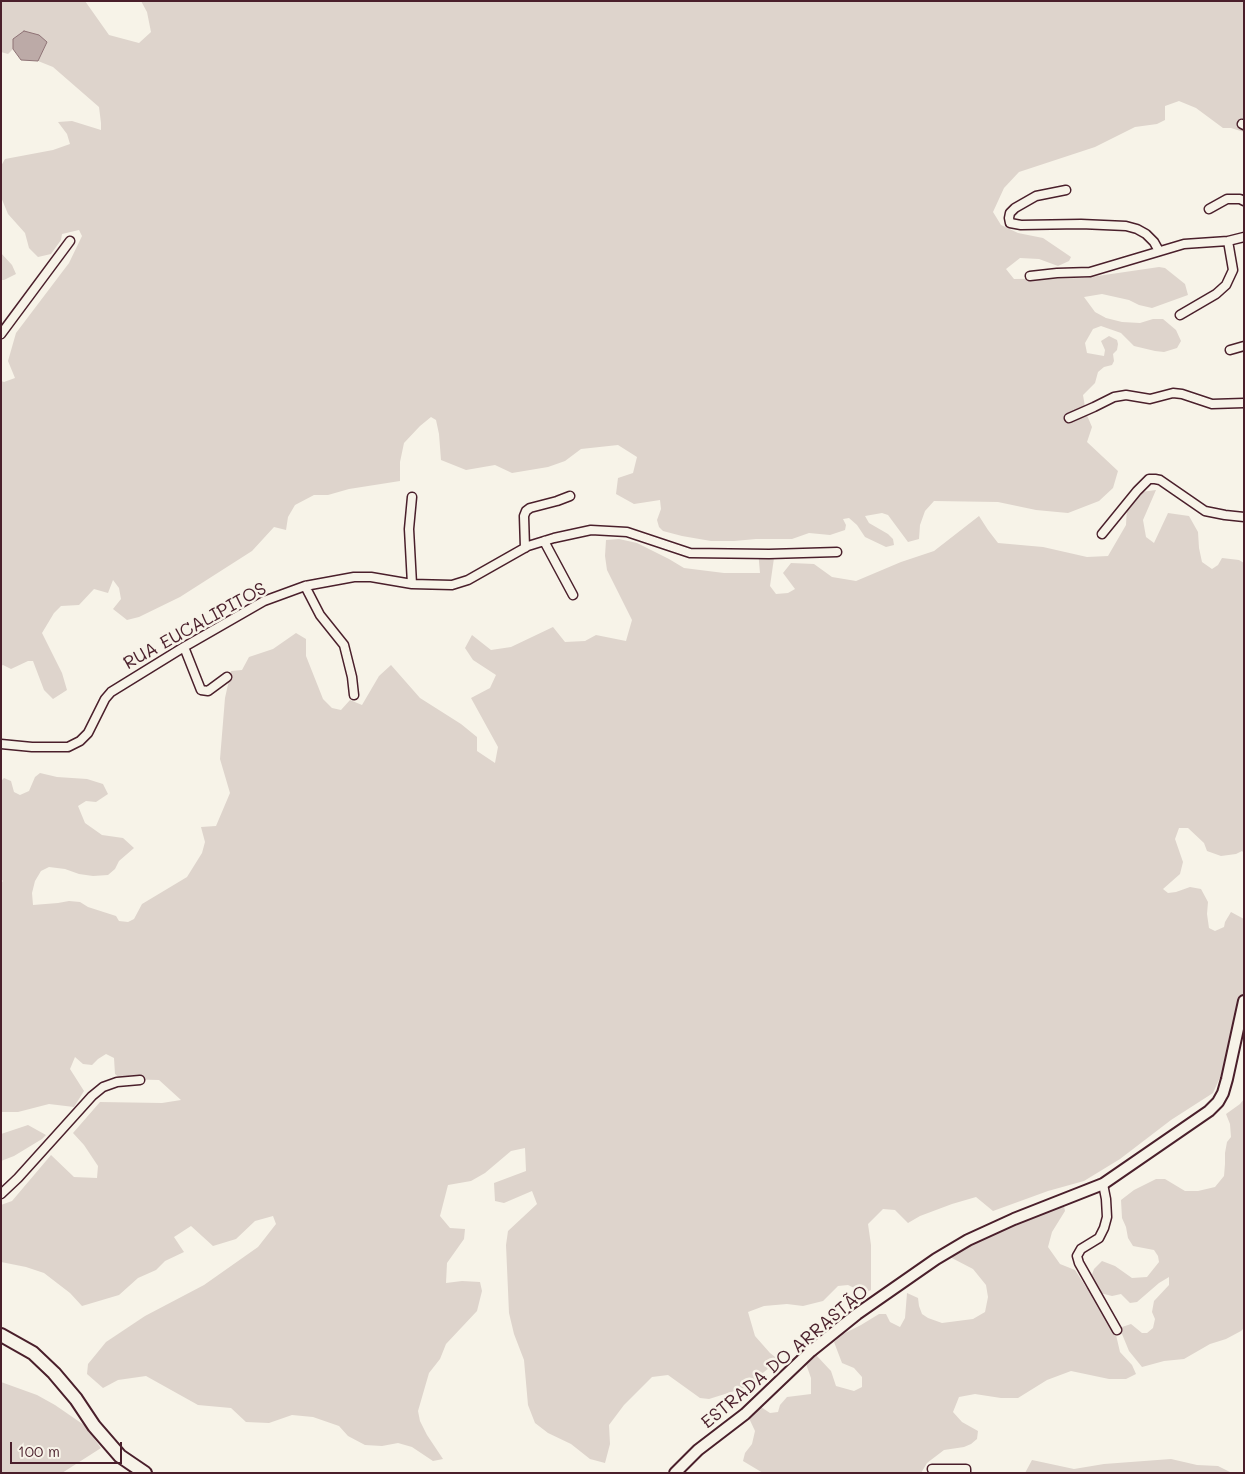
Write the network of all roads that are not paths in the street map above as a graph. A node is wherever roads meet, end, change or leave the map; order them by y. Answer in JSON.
{"nodes":[{"id":1,"x":1066,"y":190,"type":"dead end"},
{"id":2,"x":1244,"y":201,"type":"edge"},
{"id":3,"x":1209,"y":209,"type":"dead end"},
{"id":4,"x":1244,"y":237,"type":"edge"},
{"id":5,"x":70,"y":241,"type":"dead end"},
{"id":6,"x":1228,"y":241,"type":"junction"},
{"id":7,"x":1159,"y":251,"type":"junction"},
{"id":8,"x":1030,"y":276,"type":"dead end"},
{"id":9,"x":1180,"y":314,"type":"dead end"},
{"id":10,"x":1,"y":334,"type":"edge"},
{"id":11,"x":1244,"y":346,"type":"edge"},
{"id":12,"x":1230,"y":350,"type":"dead end"},
{"id":13,"x":1244,"y":403,"type":"edge"},
{"id":14,"x":1069,"y":418,"type":"dead end"},
{"id":15,"x":570,"y":496,"type":"dead end"},
{"id":16,"x":412,"y":497,"type":"dead end"},
{"id":17,"x":1244,"y":517,"type":"edge"},
{"id":18,"x":1102,"y":534,"type":"dead end"},
{"id":19,"x":544,"y":540,"type":"junction"},
{"id":20,"x":524,"y":548,"type":"junction"},
{"id":21,"x":837,"y":552,"type":"dead end"},
{"id":22,"x":412,"y":584,"type":"junction"},
{"id":23,"x":305,"y":586,"type":"junction"},
{"id":24,"x":573,"y":596,"type":"dead end"},
{"id":25,"x":184,"y":647,"type":"junction"},
{"id":26,"x":227,"y":677,"type":"dead end"},
{"id":27,"x":354,"y":695,"type":"dead end"},
{"id":28,"x":1,"y":744,"type":"edge"},
{"id":29,"x":1244,"y":1001,"type":"edge"},
{"id":30,"x":140,"y":1080,"type":"dead end"},
{"id":31,"x":1103,"y":1184,"type":"junction"},
{"id":32,"x":1,"y":1194,"type":"edge"},
{"id":33,"x":1117,"y":1330,"type":"dead end"},
{"id":34,"x":1,"y":1336,"type":"edge"},
{"id":35,"x":932,"y":1469,"type":"dead end"},
{"id":36,"x":145,"y":1473,"type":"edge"},
{"id":37,"x":675,"y":1473,"type":"edge"},
{"id":38,"x":966,"y":1473,"type":"edge"}],
"edges":[{"from":1,"to":7,"type":"street"},
{"from":2,"to":3,"type":"street"},
{"from":4,"to":6,"type":"street"},
{"from":5,"to":10,"type":"street"},
{"from":6,"to":7,"type":"street"},
{"from":6,"to":9,"type":"street"},
{"from":7,"to":8,"type":"street"},
{"from":11,"to":12,"type":"street"},
{"from":13,"to":14,"type":"street"},
{"from":15,"to":20,"type":"street"},
{"from":16,"to":22,"type":"street"},
{"from":17,"to":18,"type":"street"},
{"from":19,"to":20,"type":"street","name":"RUA EUCALIPITOS"},
{"from":19,"to":21,"type":"street","name":"RUA EUCALIPITOS"},
{"from":19,"to":24,"type":"street"},
{"from":20,"to":22,"type":"street","name":"RUA EUCALIPITOS"},
{"from":22,"to":23,"type":"street","name":"RUA EUCALIPITOS"},
{"from":23,"to":25,"type":"street","name":"RUA EUCALIPITOS"},
{"from":23,"to":27,"type":"street"},
{"from":25,"to":26,"type":"street"},
{"from":25,"to":28,"type":"street","name":"RUA EUCALIPITOS"},
{"from":29,"to":31,"type":"street","name":"ESTRADA DO ARRASTÃO"},
{"from":30,"to":32,"type":"street"},
{"from":31,"to":33,"type":"street"},
{"from":31,"to":37,"type":"street","name":"ESTRADA DO ARRASTÃO"},
{"from":34,"to":36,"type":"main road"},
{"from":35,"to":38,"type":"street"}]}
